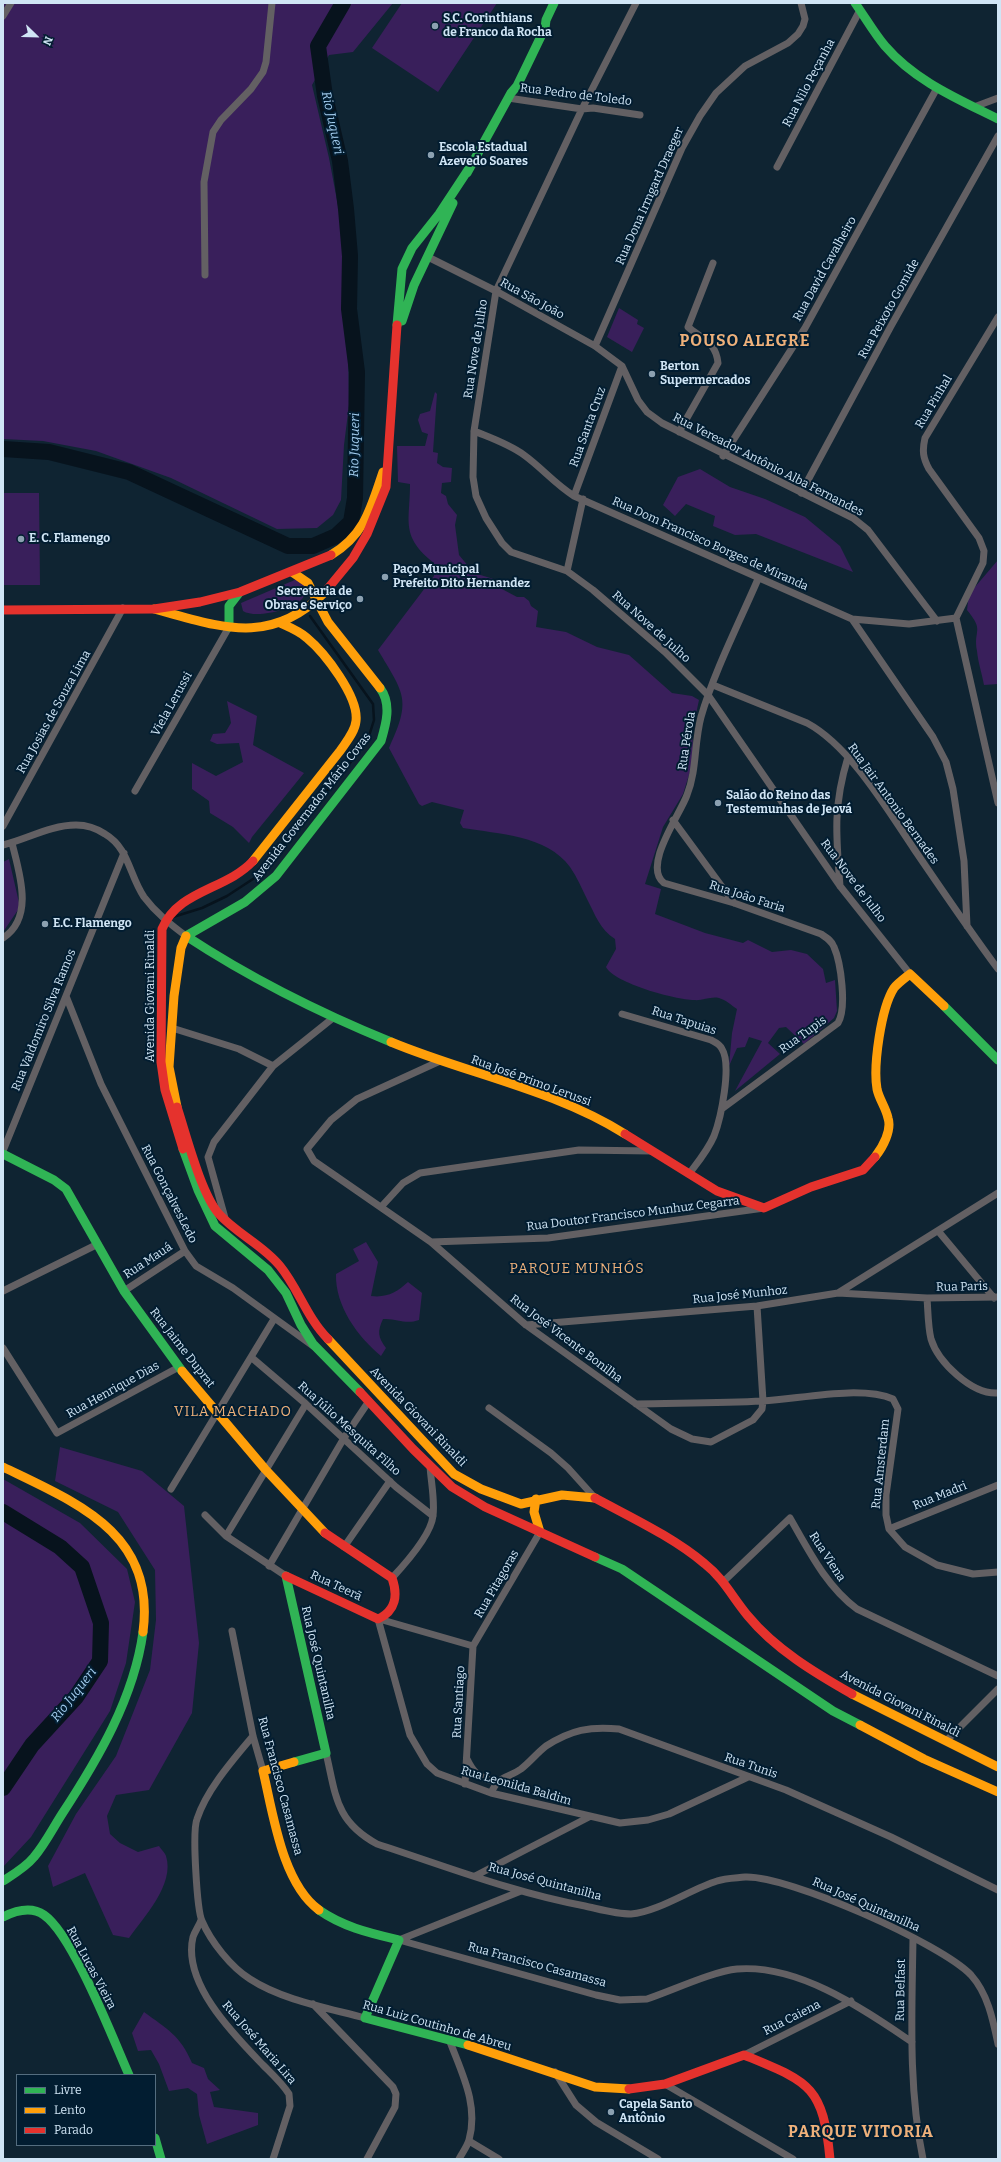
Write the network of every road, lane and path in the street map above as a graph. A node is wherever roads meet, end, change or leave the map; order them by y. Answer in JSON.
{"nodes":[{"id":1,"x":7,"y":3,"type":"edge"},
{"id":2,"x":11,"y":3,"type":"edge"},
{"id":3,"x":272,"y":3,"type":"edge"},
{"id":4,"x":554,"y":3,"type":"edge"},
{"id":5,"x":636,"y":3,"type":"edge"},
{"id":6,"x":801,"y":3,"type":"edge"},
{"id":7,"x":858,"y":6,"type":"edge"},
{"id":8,"x":3,"y":7,"type":"edge"},
{"id":9,"x":3,"y":16,"type":"edge"},
{"id":10,"x":937,"y":88,"type":"junction"},
{"id":11,"x":510,"y":95,"type":"junction"},
{"id":12,"x":998,"y":98,"type":"edge"},
{"id":13,"x":974,"y":107,"type":"junction"},
{"id":14,"x":582,"y":109,"type":"junction"},
{"id":15,"x":640,"y":115,"type":"dead end"},
{"id":16,"x":998,"y":119,"type":"edge"},
{"id":17,"x":998,"y":136,"type":"edge"},
{"id":18,"x":470,"y":167,"type":"junction"},
{"id":19,"x":777,"y":167,"type":"dead end"},
{"id":20,"x":439,"y":214,"type":"junction"},
{"id":21,"x":428,"y":257,"type":"junction"},
{"id":22,"x":713,"y":264,"type":"dead end"},
{"id":23,"x":205,"y":275,"type":"dead end"},
{"id":24,"x":496,"y":292,"type":"junction"},
{"id":25,"x":998,"y":317,"type":"edge"},
{"id":26,"x":595,"y":346,"type":"junction"},
{"id":27,"x":396,"y":349,"type":"junction"},
{"id":28,"x":622,"y":366,"type":"junction"},
{"id":29,"x":474,"y":430,"type":"junction"},
{"id":30,"x":679,"y":432,"type":"junction"},
{"id":31,"x":389,"y":454,"type":"junction"},
{"id":32,"x":723,"y":456,"type":"junction"},
{"id":33,"x":801,"y":493,"type":"junction"},
{"id":34,"x":574,"y":496,"type":"junction"},
{"id":35,"x":583,"y":500,"type":"junction"},
{"id":36,"x":292,"y":572,"type":"junction"},
{"id":37,"x":567,"y":572,"type":"junction"},
{"id":38,"x":758,"y":579,"type":"junction"},
{"id":39,"x":240,"y":592,"type":"junction"},
{"id":40,"x":317,"y":600,"type":"junction"},
{"id":41,"x":124,"y":608,"type":"junction"},
{"id":42,"x":154,"y":609,"type":"junction"},
{"id":43,"x":3,"y":610,"type":"edge"},
{"id":44,"x":956,"y":618,"type":"junction"},
{"id":45,"x":852,"y":619,"type":"junction"},
{"id":46,"x":937,"y":621,"type":"junction"},
{"id":47,"x":280,"y":623,"type":"junction"},
{"id":48,"x":229,"y":627,"type":"junction"},
{"id":49,"x":713,"y":685,"type":"junction"},
{"id":50,"x":708,"y":696,"type":"junction"},
{"id":51,"x":848,"y":756,"type":"junction"},
{"id":52,"x":135,"y":791,"type":"dead end"},
{"id":53,"x":998,"y":803,"type":"edge"},
{"id":54,"x":673,"y":820,"type":"junction"},
{"id":55,"x":3,"y":826,"type":"edge"},
{"id":56,"x":12,"y":843,"type":"junction"},
{"id":57,"x":3,"y":845,"type":"edge"},
{"id":58,"x":124,"y":853,"type":"junction"},
{"id":59,"x":664,"y":883,"type":"joint"},
{"id":60,"x":840,"y":886,"type":"junction"},
{"id":61,"x":734,"y":903,"type":"junction"},
{"id":62,"x":164,"y":920,"type":"junction"},
{"id":63,"x":966,"y":926,"type":"junction"},
{"id":64,"x":821,"y":934,"type":"joint"},
{"id":65,"x":186,"y":936,"type":"junction"},
{"id":66,"x":3,"y":938,"type":"edge"},
{"id":67,"x":998,"y":969,"type":"edge"},
{"id":68,"x":910,"y":974,"type":"junction"},
{"id":69,"x":66,"y":996,"type":"junction"},
{"id":70,"x":622,"y":1014,"type":"dead end"},
{"id":71,"x":334,"y":1018,"type":"junction"},
{"id":72,"x":172,"y":1028,"type":"junction"},
{"id":73,"x":998,"y":1060,"type":"edge"},
{"id":74,"x":440,"y":1061,"type":"junction"},
{"id":75,"x":273,"y":1066,"type":"junction"},
{"id":76,"x":723,"y":1108,"type":"junction"},
{"id":77,"x":3,"y":1151,"type":"edge"},
{"id":78,"x":654,"y":1151,"type":"junction"},
{"id":79,"x":3,"y":1154,"type":"edge"},
{"id":80,"x":689,"y":1174,"type":"junction"},
{"id":81,"x":998,"y":1194,"type":"edge"},
{"id":82,"x":381,"y":1207,"type":"junction"},
{"id":83,"x":764,"y":1208,"type":"junction"},
{"id":84,"x":225,"y":1220,"type":"junction"},
{"id":85,"x":219,"y":1230,"type":"junction"},
{"id":86,"x":939,"y":1232,"type":"junction"},
{"id":87,"x":431,"y":1242,"type":"junction"},
{"id":88,"x":98,"y":1244,"type":"junction"},
{"id":89,"x":185,"y":1251,"type":"junction"},
{"id":90,"x":3,"y":1291,"type":"edge"},
{"id":91,"x":124,"y":1291,"type":"junction"},
{"id":92,"x":838,"y":1293,"type":"junction"},
{"id":93,"x":926,"y":1298,"type":"junction"},
{"id":94,"x":996,"y":1298,"type":"edge"},
{"id":95,"x":757,"y":1306,"type":"junction"},
{"id":96,"x":274,"y":1319,"type":"junction"},
{"id":97,"x":526,"y":1324,"type":"junction"},
{"id":98,"x":321,"y":1333,"type":"junction"},
{"id":99,"x":315,"y":1347,"type":"junction"},
{"id":100,"x":3,"y":1348,"type":"edge"},
{"id":101,"x":337,"y":1351,"type":"junction"},
{"id":102,"x":251,"y":1357,"type":"junction"},
{"id":103,"x":326,"y":1358,"type":"junction"},
{"id":104,"x":179,"y":1367,"type":"junction"},
{"id":105,"x":998,"y":1393,"type":"edge"},
{"id":106,"x":370,"y":1401,"type":"junction"},
{"id":107,"x":763,"y":1401,"type":"junction"},
{"id":108,"x":306,"y":1404,"type":"junction"},
{"id":109,"x":636,"y":1404,"type":"junction"},
{"id":110,"x":489,"y":1408,"type":"dead end"},
{"id":111,"x":217,"y":1411,"type":"junction"},
{"id":112,"x":344,"y":1438,"type":"junction"},
{"id":113,"x":430,"y":1466,"type":"junction"},
{"id":114,"x":3,"y":1467,"type":"edge"},
{"id":115,"x":265,"y":1469,"type":"junction"},
{"id":116,"x":390,"y":1481,"type":"junction"},
{"id":117,"x":998,"y":1485,"type":"edge"},
{"id":118,"x":171,"y":1489,"type":"dead end"},
{"id":119,"x":595,"y":1498,"type":"junction"},
{"id":120,"x":536,"y":1499,"type":"junction"},
{"id":121,"x":301,"y":1510,"type":"junction"},
{"id":122,"x":205,"y":1515,"type":"dead end"},
{"id":123,"x":433,"y":1516,"type":"junction"},
{"id":124,"x":890,"y":1529,"type":"junction"},
{"id":125,"x":540,"y":1532,"type":"junction"},
{"id":126,"x":226,"y":1536,"type":"junction"},
{"id":127,"x":344,"y":1547,"type":"junction"},
{"id":128,"x":269,"y":1566,"type":"junction"},
{"id":129,"x":998,"y":1572,"type":"edge"},
{"id":130,"x":286,"y":1576,"type":"junction"},
{"id":131,"x":392,"y":1578,"type":"junction"},
{"id":132,"x":723,"y":1582,"type":"junction"},
{"id":133,"x":378,"y":1619,"type":"junction"},
{"id":134,"x":232,"y":1631,"type":"dead end"},
{"id":135,"x":473,"y":1646,"type":"junction"},
{"id":136,"x":998,"y":1676,"type":"edge"},
{"id":137,"x":998,"y":1689,"type":"edge"},
{"id":138,"x":253,"y":1736,"type":"junction"},
{"id":139,"x":946,"y":1741,"type":"junction"},
{"id":140,"x":326,"y":1753,"type":"junction"},
{"id":141,"x":467,"y":1759,"type":"junction"},
{"id":142,"x":998,"y":1766,"type":"edge"},
{"id":143,"x":263,"y":1772,"type":"junction"},
{"id":144,"x":748,"y":1777,"type":"junction"},
{"id":145,"x":496,"y":1782,"type":"junction"},
{"id":146,"x":465,"y":1784,"type":"junction"},
{"id":147,"x":998,"y":1792,"type":"edge"},
{"id":148,"x":491,"y":1793,"type":"junction"},
{"id":149,"x":588,"y":1817,"type":"junction"},
{"id":150,"x":475,"y":1876,"type":"junction"},
{"id":151,"x":3,"y":1881,"type":"edge"},
{"id":152,"x":998,"y":1890,"type":"edge"},
{"id":153,"x":521,"y":1891,"type":"junction"},
{"id":154,"x":3,"y":1917,"type":"edge"},
{"id":155,"x":201,"y":1920,"type":"junction"},
{"id":156,"x":913,"y":1938,"type":"junction"},
{"id":157,"x":399,"y":1940,"type":"junction"},
{"id":158,"x":851,"y":2001,"type":"junction"},
{"id":159,"x":313,"y":2004,"type":"junction"},
{"id":160,"x":365,"y":2018,"type":"junction"},
{"id":161,"x":449,"y":2040,"type":"junction"},
{"id":162,"x":912,"y":2042,"type":"junction"},
{"id":163,"x":998,"y":2044,"type":"edge"},
{"id":164,"x":744,"y":2055,"type":"junction"},
{"id":165,"x":555,"y":2072,"type":"junction"},
{"id":166,"x":129,"y":2074,"type":"edge"},
{"id":167,"x":665,"y":2084,"type":"junction"},
{"id":168,"x":156,"y":2142,"type":"edge"},
{"id":169,"x":469,"y":2142,"type":"junction"},
{"id":170,"x":161,"y":2159,"type":"edge"},
{"id":171,"x":273,"y":2159,"type":"edge"},
{"id":172,"x":367,"y":2159,"type":"edge"},
{"id":173,"x":459,"y":2159,"type":"edge"},
{"id":174,"x":499,"y":2159,"type":"edge"},
{"id":175,"x":658,"y":2159,"type":"edge"},
{"id":176,"x":793,"y":2159,"type":"edge"},
{"id":177,"x":830,"y":2159,"type":"edge"},
{"id":178,"x":923,"y":2159,"type":"edge"}],
"edges":[{"from":1,"to":8,"type":"street"},
{"from":2,"to":9,"type":"street"},
{"from":3,"to":23,"type":"street"},
{"from":4,"to":11,"type":"street"},
{"from":5,"to":14,"type":"street","name":"Rua Nove de Julho"},
{"from":6,"to":26,"type":"street","name":"Rua Dona Irmgard Draeger"},
{"from":7,"to":10,"type":"street"},
{"from":7,"to":19,"type":"street","name":"Rua Nilo Peçanha"},
{"from":10,"to":13,"type":"street"},
{"from":10,"to":32,"type":"street","name":"Rua David Cavalheiro"},
{"from":11,"to":14,"type":"street","name":"Rua Pedro de Toledo"},
{"from":11,"to":18,"type":"street"},
{"from":12,"to":13,"type":"street"},
{"from":13,"to":16,"type":"street"},
{"from":14,"to":15,"type":"street","name":"Rua Pedro de Toledo"},
{"from":14,"to":24,"type":"street","name":"Rua Nove de Julho"},
{"from":17,"to":33,"type":"street","name":"Rua Peixoto Gomide"},
{"from":18,"to":20,"type":"street"},
{"from":18,"to":21,"type":"street"},
{"from":20,"to":21,"type":"street"},
{"from":20,"to":27,"type":"street"},
{"from":21,"to":24,"type":"street","name":"Rua São João"},
{"from":21,"to":27,"type":"street"},
{"from":22,"to":30,"type":"street"},
{"from":24,"to":26,"type":"street","name":"Rua São João"},
{"from":24,"to":29,"type":"street","name":"Rua Nove de Julho"},
{"from":25,"to":44,"type":"street","name":"Rua Pinhal"},
{"from":26,"to":28,"type":"street","name":"Rua São João"},
{"from":27,"to":31,"type":"street"},
{"from":28,"to":30,"type":"street","name":"Rua Vereador Antônio Alba Fernandes"},
{"from":28,"to":34,"type":"street","name":"Rua Santa Cruz"},
{"from":29,"to":34,"type":"street","name":"Rua Dom Francisco Borges de Miranda"},
{"from":29,"to":37,"type":"street","name":"Rua Nove de Julho"},
{"from":30,"to":32,"type":"street","name":"Rua Vereador Antônio Alba Fernandes"},
{"from":31,"to":36,"type":"street"},
{"from":31,"to":40,"type":"street"},
{"from":32,"to":33,"type":"street","name":"Rua Vereador Antônio Alba Fernandes"},
{"from":33,"to":46,"type":"street","name":"Rua Vereador Antônio Alba Fernandes"},
{"from":34,"to":35,"type":"street","name":"Rua Dom Francisco Borges de Miranda"},
{"from":35,"to":37,"type":"street"},
{"from":35,"to":38,"type":"street","name":"Rua Dom Francisco Borges de Miranda"},
{"from":36,"to":39,"type":"street"},
{"from":36,"to":40,"type":"street","name":"Avenida Governador Mário Covas"},
{"from":37,"to":50,"type":"street","name":"Rua Nove de Julho"},
{"from":38,"to":45,"type":"street","name":"Rua Dom Francisco Borges de Miranda"},
{"from":38,"to":49,"type":"street","name":"Rua Pérola"},
{"from":39,"to":42,"type":"street"},
{"from":39,"to":48,"type":"street"},
{"from":40,"to":47,"type":"street"},
{"from":40,"to":65,"type":"street","name":"Avenida Governador Mário Covas"},
{"from":41,"to":42,"type":"street"},
{"from":41,"to":43,"type":"street"},
{"from":41,"to":55,"type":"street","name":"Rua Josias de Souza Lima"},
{"from":42,"to":48,"type":"street"},
{"from":44,"to":46,"type":"street","name":"Rua Dom Francisco Borges de Miranda"},
{"from":44,"to":53,"type":"street"},
{"from":45,"to":46,"type":"street","name":"Rua Dom Francisco Borges de Miranda"},
{"from":45,"to":63,"type":"street"},
{"from":47,"to":48,"type":"street"},
{"from":47,"to":62,"type":"street","name":"Avenida Governador Mário Covas"},
{"from":48,"to":52,"type":"street","name":"Viela Lerussi"},
{"from":49,"to":50,"type":"street","name":"Rua Pérola"},
{"from":49,"to":51,"type":"street","name":"Rua Jair Antonio Bernades"},
{"from":50,"to":54,"type":"street","name":"Rua Pérola"},
{"from":50,"to":60,"type":"street","name":"Rua Nove de Julho"},
{"from":51,"to":60,"type":"street"},
{"from":51,"to":63,"type":"street","name":"Rua Jair Antonio Bernades"},
{"from":54,"to":59,"type":"street","name":"Rua Pérola"},
{"from":54,"to":61,"type":"street"},
{"from":56,"to":57,"type":"street","name":"Rua José Primo Lerussi"},
{"from":56,"to":58,"type":"street","name":"Rua José Primo Lerussi"},
{"from":56,"to":66,"type":"street"},
{"from":58,"to":62,"type":"street","name":"Rua José Primo Lerussi"},
{"from":58,"to":69,"type":"street","name":"Rua Valdomiro Silva Ramos"},
{"from":59,"to":61,"type":"street","name":"Rua João Faria"},
{"from":60,"to":68,"type":"street","name":"Rua Nove de Julho"},
{"from":61,"to":64,"type":"street","name":"Rua João Faria"},
{"from":62,"to":65,"type":"street","name":"Rua José Primo Lerussi"},
{"from":62,"to":85,"type":"street","name":"Avenida Giovani Rinaldi"},
{"from":63,"to":67,"type":"street","name":"Rua Jair Antonio Bernades"},
{"from":64,"to":76,"type":"street","name":"Rua Tupis"},
{"from":65,"to":71,"type":"street","name":"Rua José Primo Lerussi"},
{"from":65,"to":72,"type":"street","name":"Avenida Giovani Rinaldi"},
{"from":68,"to":73,"type":"street"},
{"from":68,"to":83,"type":"street"},
{"from":69,"to":77,"type":"street","name":"Rua Valdomiro Silva Ramos"},
{"from":69,"to":89,"type":"street","name":"Rua GonçalvesLedo"},
{"from":70,"to":76,"type":"street","name":"Rua Tapuias"},
{"from":71,"to":74,"type":"street","name":"Rua José Primo Lerussi"},
{"from":71,"to":75,"type":"street"},
{"from":72,"to":75,"type":"street"},
{"from":72,"to":84,"type":"street","name":"Avenida Giovani Rinaldi"},
{"from":74,"to":78,"type":"street","name":"Rua José Primo Lerussi"},
{"from":74,"to":82,"type":"street","name":"Rua José Vicente Bonilha"},
{"from":75,"to":84,"type":"street"},
{"from":76,"to":80,"type":"street","name":"Rua Tapuias"},
{"from":78,"to":80,"type":"street","name":"Rua José Primo Lerussi"},
{"from":78,"to":82,"type":"street"},
{"from":79,"to":88,"type":"street","name":"Rua Jaime Duprat"},
{"from":80,"to":83,"type":"street","name":"Rua José Primo Lerussi"},
{"from":81,"to":86,"type":"street","name":"Rua José Munhoz"},
{"from":82,"to":87,"type":"street","name":"Rua José Vicente Bonilha"},
{"from":83,"to":87,"type":"street","name":"Rua Doutor Francisco Munhuz Cegarra"},
{"from":84,"to":85,"type":"street"},
{"from":84,"to":98,"type":"street","name":"Avenida Giovani Rinaldi"},
{"from":85,"to":99,"type":"street","name":"Avenida Giovani Rinaldi"},
{"from":86,"to":92,"type":"street","name":"Rua José Munhoz"},
{"from":86,"to":94,"type":"street"},
{"from":87,"to":97,"type":"street","name":"Rua José Vicente Bonilha"},
{"from":88,"to":90,"type":"street"},
{"from":88,"to":91,"type":"street","name":"Rua Jaime Duprat"},
{"from":89,"to":91,"type":"street","name":"Rua Mauá"},
{"from":89,"to":96,"type":"street","name":"Rua GonçalvesLedo"},
{"from":91,"to":104,"type":"street","name":"Rua Jaime Duprat"},
{"from":92,"to":93,"type":"street","name":"Rua Paris"},
{"from":92,"to":95,"type":"street","name":"Rua José Munhoz"},
{"from":93,"to":94,"type":"street","name":"Rua Paris"},
{"from":93,"to":105,"type":"street"},
{"from":95,"to":97,"type":"street","name":"Rua José Munhoz"},
{"from":95,"to":107,"type":"street"},
{"from":96,"to":99,"type":"street","name":"Rua GonçalvesLedo"},
{"from":96,"to":102,"type":"street"},
{"from":97,"to":109,"type":"street","name":"Rua José Vicente Bonilha"},
{"from":98,"to":99,"type":"street"},
{"from":98,"to":101,"type":"street","name":"Avenida Giovani Rinaldi"},
{"from":99,"to":103,"type":"street","name":"Avenida Giovani Rinaldi"},
{"from":100,"to":104,"type":"street","name":"Rua Henrique Dias"},
{"from":101,"to":103,"type":"street"},
{"from":101,"to":120,"type":"street","name":"Avenida Giovani Rinaldi"},
{"from":102,"to":108,"type":"street","name":"Rua Júlio Mesquita Filho"},
{"from":102,"to":111,"type":"street"},
{"from":103,"to":106,"type":"street","name":"Avenida Giovani Rinaldi"},
{"from":104,"to":111,"type":"street","name":"Rua Jaime Duprat"},
{"from":106,"to":112,"type":"street"},
{"from":106,"to":113,"type":"street","name":"Avenida Giovani Rinaldi"},
{"from":107,"to":109,"type":"street"},
{"from":107,"to":109,"type":"street","name":"Rua José Vicente Bonilha"},
{"from":107,"to":124,"type":"street","name":"Rua Amsterdam"},
{"from":108,"to":112,"type":"street","name":"Rua Júlio Mesquita Filho"},
{"from":108,"to":115,"type":"street"},
{"from":110,"to":119,"type":"street"},
{"from":111,"to":115,"type":"street","name":"Rua Jaime Duprat"},
{"from":111,"to":118,"type":"street"},
{"from":112,"to":116,"type":"street","name":"Rua Júlio Mesquita Filho"},
{"from":112,"to":121,"type":"street"},
{"from":113,"to":123,"type":"street"},
{"from":113,"to":125,"type":"street","name":"Avenida Giovani Rinaldi"},
{"from":114,"to":151,"type":"street"},
{"from":115,"to":121,"type":"street","name":"Rua Jaime Duprat"},
{"from":115,"to":126,"type":"street"},
{"from":116,"to":123,"type":"street","name":"Rua Júlio Mesquita Filho"},
{"from":116,"to":127,"type":"street"},
{"from":117,"to":124,"type":"street","name":"Rua Madri"},
{"from":119,"to":120,"type":"street","name":"Avenida Giovani Rinaldi"},
{"from":119,"to":132,"type":"street","name":"Avenida Giovani Rinaldi"},
{"from":120,"to":125,"type":"street"},
{"from":121,"to":127,"type":"street","name":"Rua Jaime Duprat"},
{"from":121,"to":128,"type":"street"},
{"from":122,"to":126,"type":"street","name":"Rua Teerã"},
{"from":123,"to":131,"type":"street"},
{"from":124,"to":129,"type":"street","name":"Rua Amsterdam"},
{"from":125,"to":135,"type":"street","name":"Rua Pitagoras"},
{"from":125,"to":147,"type":"street","name":"Avenida Giovani Rinaldi"},
{"from":126,"to":128,"type":"street","name":"Rua Teerã"},
{"from":127,"to":131,"type":"street","name":"Rua Jaime Duprat"},
{"from":128,"to":130,"type":"street","name":"Rua Teerã"},
{"from":130,"to":133,"type":"street","name":"Rua Teerã"},
{"from":130,"to":140,"type":"street","name":"Rua José Quintanilha"},
{"from":131,"to":133,"type":"street"},
{"from":132,"to":136,"type":"street","name":"Rua Viena"},
{"from":132,"to":139,"type":"street","name":"Avenida Giovani Rinaldi"},
{"from":133,"to":135,"type":"street","name":"Rua Teerã"},
{"from":133,"to":146,"type":"street","name":"Rua Leonilda Baldim"},
{"from":134,"to":138,"type":"street","name":"Rua Francisco Casamassa"},
{"from":135,"to":141,"type":"street","name":"Rua Santiago"},
{"from":137,"to":139,"type":"street"},
{"from":138,"to":143,"type":"street","name":"Rua Francisco Casamassa"},
{"from":138,"to":155,"type":"street","name":"Rua Luiz Coutinho de Abreu"},
{"from":139,"to":142,"type":"street","name":"Avenida Giovani Rinaldi"},
{"from":140,"to":143,"type":"street"},
{"from":140,"to":150,"type":"street","name":"Rua José Quintanilha"},
{"from":141,"to":145,"type":"street"},
{"from":141,"to":146,"type":"street"},
{"from":143,"to":157,"type":"street","name":"Rua Francisco Casamassa"},
{"from":144,"to":145,"type":"street","name":"Rua Tunis"},
{"from":144,"to":149,"type":"street","name":"Rua Leonilda Baldim"},
{"from":144,"to":152,"type":"street","name":"Rua Tunis"},
{"from":145,"to":148,"type":"street"},
{"from":146,"to":148,"type":"street","name":"Rua Leonilda Baldim"},
{"from":148,"to":149,"type":"street","name":"Rua Leonilda Baldim"},
{"from":149,"to":150,"type":"street"},
{"from":150,"to":153,"type":"street","name":"Rua José Quintanilha"},
{"from":153,"to":156,"type":"street","name":"Rua José Quintanilha"},
{"from":153,"to":157,"type":"street"},
{"from":154,"to":166,"type":"street","name":"Rua Lucas Vieira"},
{"from":155,"to":159,"type":"street","name":"Rua Luiz Coutinho de Abreu"},
{"from":155,"to":171,"type":"street","name":"Rua José Maria Lira"},
{"from":156,"to":162,"type":"street","name":"Rua Belfast"},
{"from":156,"to":163,"type":"street","name":"Rua José Quintanilha"},
{"from":157,"to":158,"type":"street","name":"Rua Francisco Casamassa"},
{"from":157,"to":160,"type":"street"},
{"from":158,"to":162,"type":"street","name":"Rua Francisco Casamassa"},
{"from":158,"to":164,"type":"street","name":"Rua Caiena"},
{"from":159,"to":160,"type":"street","name":"Rua Luiz Coutinho de Abreu"},
{"from":159,"to":172,"type":"street"},
{"from":160,"to":161,"type":"street","name":"Rua Luiz Coutinho de Abreu"},
{"from":161,"to":165,"type":"street","name":"Rua Luiz Coutinho de Abreu"},
{"from":161,"to":169,"type":"street"},
{"from":162,"to":178,"type":"street"},
{"from":164,"to":167,"type":"street","name":"Rua Luiz Coutinho de Abreu"},
{"from":164,"to":177,"type":"street"},
{"from":165,"to":167,"type":"street","name":"Rua Luiz Coutinho de Abreu"},
{"from":165,"to":175,"type":"street"},
{"from":167,"to":176,"type":"street"},
{"from":168,"to":170,"type":"street"},
{"from":169,"to":173,"type":"street"},
{"from":169,"to":174,"type":"street"}]}
